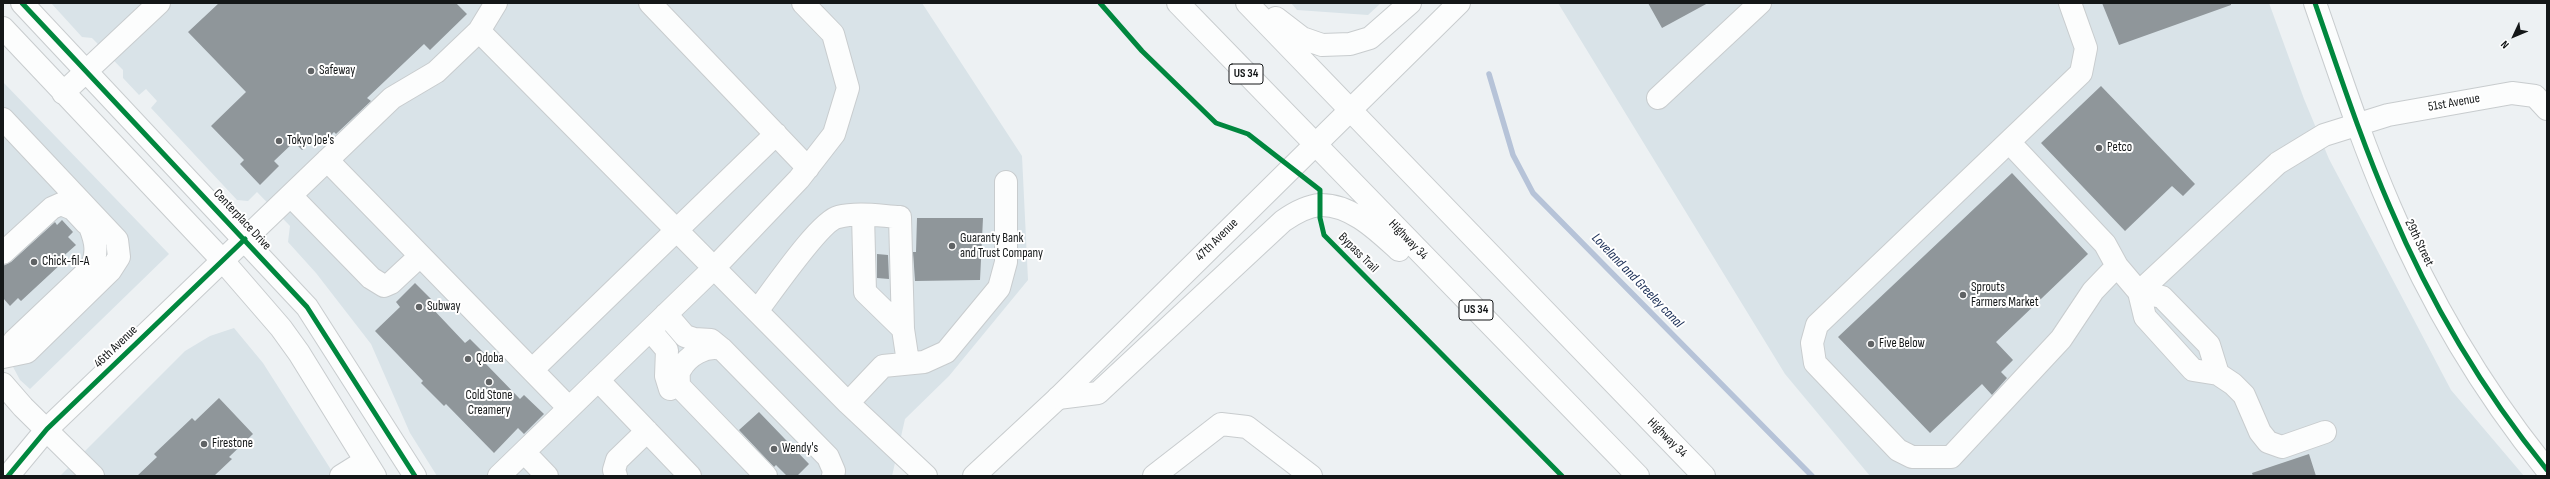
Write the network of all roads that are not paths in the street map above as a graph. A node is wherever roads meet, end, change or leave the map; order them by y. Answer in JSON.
{"nodes":[{"id":1,"x":22,"y":3,"type":"edge"},
{"id":2,"x":159,"y":3,"type":"edge"},
{"id":3,"x":496,"y":3,"type":"edge"},
{"id":4,"x":650,"y":3,"type":"edge"},
{"id":5,"x":803,"y":3,"type":"edge"},
{"id":6,"x":1178,"y":3,"type":"edge"},
{"id":7,"x":1246,"y":3,"type":"edge"},
{"id":8,"x":1260,"y":3,"type":"edge"},
{"id":9,"x":1410,"y":3,"type":"edge"},
{"id":10,"x":1459,"y":3,"type":"edge"},
{"id":11,"x":2070,"y":3,"type":"edge"},
{"id":12,"x":2315,"y":3,"type":"edge"},
{"id":13,"x":1758,"y":4,"type":"edge"},
{"id":14,"x":3,"y":28,"type":"edge"},
{"id":15,"x":479,"y":31,"type":"junction"},
{"id":16,"x":87,"y":70,"type":"junction"},
{"id":17,"x":63,"y":93,"type":"junction"},
{"id":18,"x":1658,"y":98,"type":"dead end"},
{"id":19,"x":2547,"y":109,"type":"edge"},
{"id":20,"x":1348,"y":111,"type":"junction"},
{"id":21,"x":2357,"y":124,"type":"junction"},
{"id":22,"x":10,"y":131,"type":"edge"},
{"id":23,"x":776,"y":134,"type":"junction"},
{"id":24,"x":2009,"y":142,"type":"junction"},
{"id":25,"x":1314,"y":144,"type":"junction"},
{"id":26,"x":327,"y":160,"type":"junction"},
{"id":27,"x":808,"y":168,"type":"junction"},
{"id":28,"x":1006,"y":182,"type":"dead end"},
{"id":29,"x":70,"y":190,"type":"junction"},
{"id":30,"x":291,"y":196,"type":"junction"},
{"id":31,"x":44,"y":199,"type":"junction"},
{"id":32,"x":863,"y":215,"type":"junction"},
{"id":33,"x":677,"y":230,"type":"junction"},
{"id":34,"x":3,"y":236,"type":"edge"},
{"id":35,"x":245,"y":239,"type":"junction"},
{"id":36,"x":3,"y":253,"type":"edge"},
{"id":37,"x":420,"y":256,"type":"junction"},
{"id":38,"x":223,"y":261,"type":"junction"},
{"id":39,"x":2117,"y":266,"type":"junction"},
{"id":40,"x":714,"y":268,"type":"junction"},
{"id":41,"x":2139,"y":292,"type":"junction"},
{"id":42,"x":757,"y":311,"type":"junction"},
{"id":43,"x":666,"y":314,"type":"junction"},
{"id":44,"x":903,"y":329,"type":"junction"},
{"id":45,"x":650,"y":330,"type":"junction"},
{"id":46,"x":722,"y":349,"type":"junction"},
{"id":47,"x":8,"y":356,"type":"edge"},
{"id":48,"x":908,"y":362,"type":"junction"},
{"id":49,"x":532,"y":370,"type":"junction"},
{"id":50,"x":2218,"y":374,"type":"junction"},
{"id":51,"x":598,"y":380,"type":"junction"},
{"id":52,"x":3,"y":384,"type":"edge"},
{"id":53,"x":1058,"y":398,"type":"junction"},
{"id":54,"x":848,"y":403,"type":"junction"},
{"id":55,"x":1567,"y":404,"type":"junction"},
{"id":56,"x":569,"y":408,"type":"junction"},
{"id":57,"x":47,"y":429,"type":"junction"},
{"id":58,"x":647,"y":431,"type":"junction"},
{"id":59,"x":2325,"y":432,"type":"dead end"},
{"id":60,"x":524,"y":452,"type":"junction"},
{"id":61,"x":901,"y":453,"type":"junction"},
{"id":62,"x":370,"y":469,"type":"edge"},
{"id":63,"x":2547,"y":470,"type":"edge"},
{"id":64,"x":8,"y":476,"type":"edge"},
{"id":65,"x":92,"y":476,"type":"edge"},
{"id":66,"x":341,"y":476,"type":"edge"},
{"id":67,"x":415,"y":476,"type":"edge"},
{"id":68,"x":499,"y":476,"type":"edge"},
{"id":69,"x":547,"y":476,"type":"edge"},
{"id":70,"x":616,"y":476,"type":"edge"},
{"id":71,"x":690,"y":476,"type":"edge"},
{"id":72,"x":751,"y":476,"type":"edge"},
{"id":73,"x":766,"y":476,"type":"edge"},
{"id":74,"x":833,"y":476,"type":"edge"},
{"id":75,"x":906,"y":476,"type":"edge"},
{"id":76,"x":926,"y":476,"type":"edge"},
{"id":77,"x":974,"y":476,"type":"edge"},
{"id":78,"x":1154,"y":476,"type":"edge"},
{"id":79,"x":1311,"y":476,"type":"edge"},
{"id":80,"x":1638,"y":476,"type":"edge"},
{"id":81,"x":1704,"y":476,"type":"edge"}],
"edges":[{"from":1,"to":16,"type":"main road","name":"Centerplace Drive"},
{"from":2,"to":16,"type":"main road"},
{"from":3,"to":15,"type":"main road","name":"46th Avenue"},
{"from":4,"to":23,"type":"main road"},
{"from":5,"to":27,"type":"main road"},
{"from":6,"to":25,"type":"main road","name":"Highway 34","number":"US 34"},
{"from":7,"to":20,"type":"main road","name":"Highway 34"},
{"from":8,"to":9,"type":"main road"},
{"from":10,"to":20,"type":"main road","name":"47th Avenue"},
{"from":11,"to":24,"type":"main road"},
{"from":12,"to":21,"type":"main road","name":"29th Street"},
{"from":13,"to":18,"type":"main road"},
{"from":14,"to":17,"type":"main road"},
{"from":15,"to":26,"type":"main road","name":"46th Avenue"},
{"from":15,"to":33,"type":"main road"},
{"from":16,"to":17,"type":"main road"},
{"from":16,"to":35,"type":"main road","name":"Centerplace Drive"},
{"from":17,"to":38,"type":"main road"},
{"from":19,"to":21,"type":"main road","name":"51st Avenue"},
{"from":20,"to":25,"type":"main road","name":"47th Avenue"},
{"from":20,"to":81,"type":"main road","name":"Highway 34"},
{"from":21,"to":41,"type":"main road","name":"51st Avenue"},
{"from":21,"to":63,"type":"main road","name":"29th Street"},
{"from":22,"to":29,"type":"main road"},
{"from":22,"to":31,"type":"main road"},
{"from":23,"to":27,"type":"main road"},
{"from":23,"to":33,"type":"main road"},
{"from":24,"to":39,"type":"main road"},
{"from":24,"to":39,"type":"main road"},
{"from":25,"to":53,"type":"main road","name":"47th Avenue"},
{"from":25,"to":55,"type":"main road","name":"Highway 34","number":"US 34"},
{"from":26,"to":30,"type":"main road","name":"46th Avenue"},
{"from":26,"to":37,"type":"main road"},
{"from":27,"to":40,"type":"main road"},
{"from":28,"to":48,"type":"main road"},
{"from":29,"to":31,"type":"main road"},
{"from":29,"to":47,"type":"main road"},
{"from":30,"to":35,"type":"main road","name":"46th Avenue"},
{"from":30,"to":37,"type":"main road"},
{"from":31,"to":34,"type":"main road"},
{"from":32,"to":42,"type":"main road"},
{"from":32,"to":44,"type":"main road"},
{"from":32,"to":44,"type":"main road"},
{"from":33,"to":40,"type":"main road"},
{"from":33,"to":49,"type":"main road"},
{"from":35,"to":38,"type":"main road","name":"46th Avenue"},
{"from":35,"to":67,"type":"main road","name":"Centerplace Drive"},
{"from":36,"to":47,"type":"main road"},
{"from":37,"to":49,"type":"main road"},
{"from":38,"to":57,"type":"main road","name":"46th Avenue"},
{"from":38,"to":62,"type":"main road"},
{"from":39,"to":41,"type":"main road"},
{"from":40,"to":42,"type":"main road"},
{"from":40,"to":43,"type":"main road"},
{"from":41,"to":50,"type":"main road"},
{"from":41,"to":50,"type":"main road"},
{"from":42,"to":54,"type":"main road"},
{"from":43,"to":45,"type":"main road"},
{"from":43,"to":46,"type":"main road"},
{"from":44,"to":48,"type":"main road"},
{"from":45,"to":51,"type":"main road"},
{"from":45,"to":72,"type":"main road"},
{"from":46,"to":73,"type":"main road"},
{"from":46,"to":74,"type":"main road"},
{"from":48,"to":54,"type":"main road"},
{"from":49,"to":56,"type":"main road"},
{"from":50,"to":59,"type":"main road"},
{"from":51,"to":56,"type":"main road"},
{"from":51,"to":58,"type":"main road"},
{"from":52,"to":57,"type":"main road"},
{"from":53,"to":55,"type":"main road"},
{"from":53,"to":77,"type":"main road","name":"47th Avenue"},
{"from":54,"to":61,"type":"main road"},
{"from":55,"to":80,"type":"main road","name":"Highway 34","number":"US 34"},
{"from":56,"to":60,"type":"main road"},
{"from":57,"to":64,"type":"main road","name":"46th Avenue"},
{"from":57,"to":65,"type":"main road"},
{"from":58,"to":70,"type":"main road"},
{"from":58,"to":71,"type":"main road"},
{"from":60,"to":68,"type":"main road"},
{"from":60,"to":69,"type":"main road"},
{"from":61,"to":75,"type":"main road"},
{"from":61,"to":76,"type":"main road"},
{"from":62,"to":66,"type":"main road"},
{"from":78,"to":79,"type":"main road"}]}
